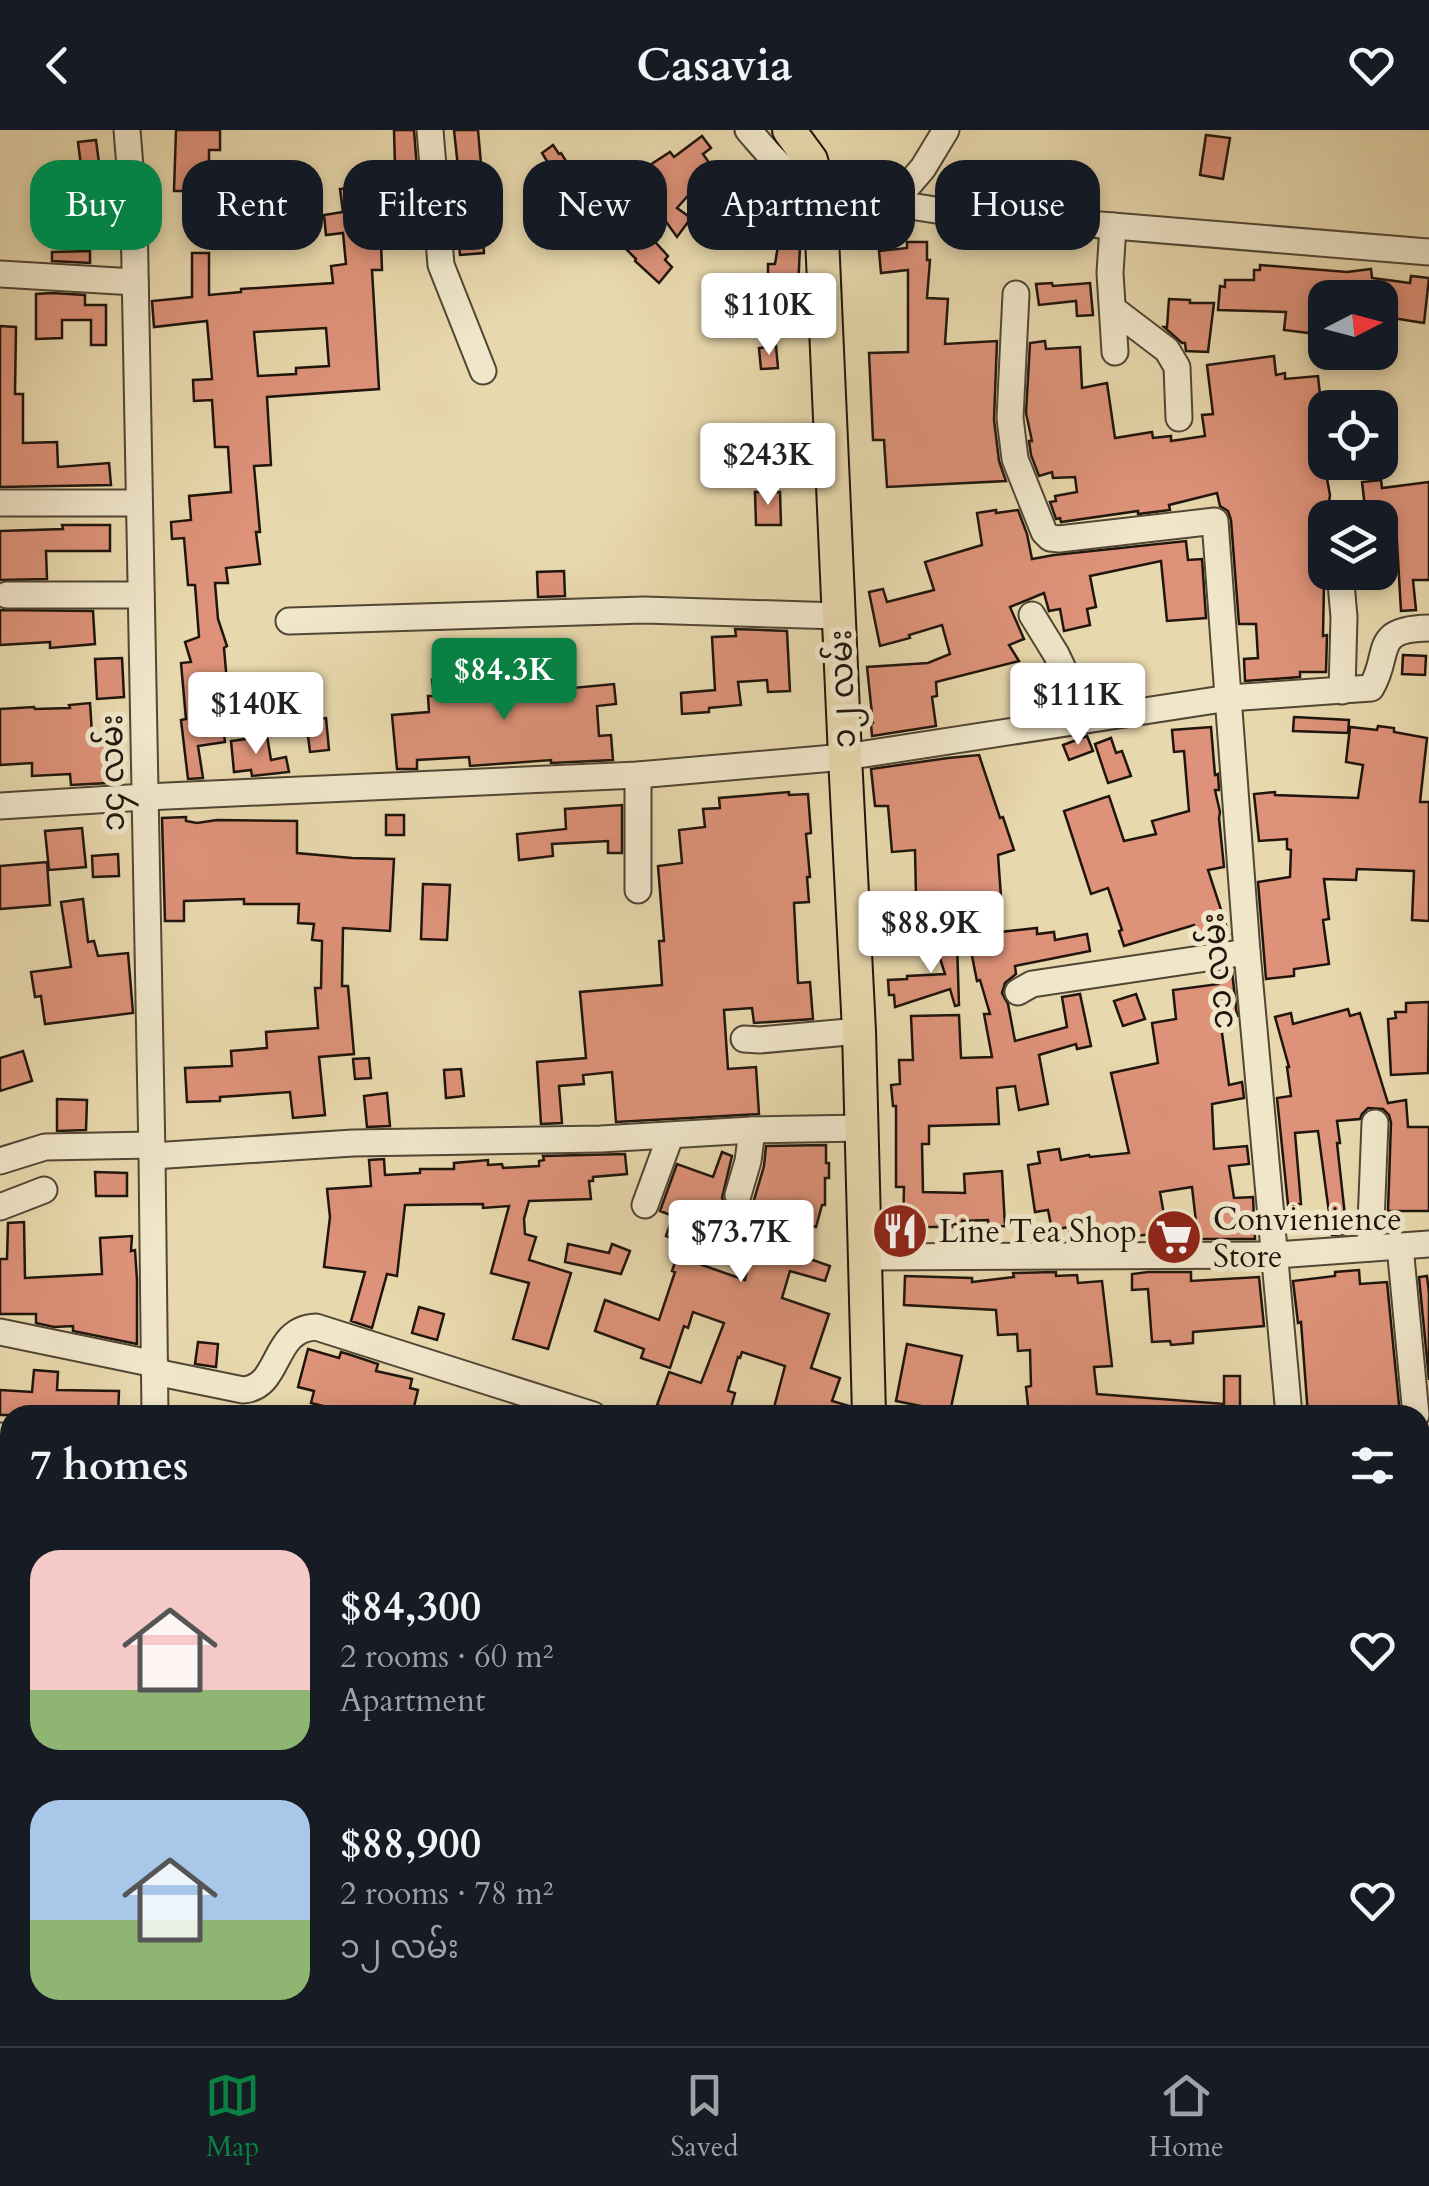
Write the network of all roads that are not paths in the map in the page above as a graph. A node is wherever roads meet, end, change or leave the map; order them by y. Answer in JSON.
{"nodes":[{"id":1,"x":127,"y":130,"type":"edge"},
{"id":2,"x":430,"y":130,"type":"edge"},
{"id":3,"x":748,"y":130,"type":"edge"},
{"id":4,"x":789,"y":130,"type":"edge"},
{"id":5,"x":946,"y":130,"type":"edge"},
{"id":6,"x":774,"y":160,"type":"edge"},
{"id":7,"x":811,"y":160,"type":"edge"},
{"id":8,"x":915,"y":177,"type":"edge"},
{"id":9,"x":915,"y":206,"type":"edge"},
{"id":10,"x":1113,"y":226,"type":"junction"},
{"id":11,"x":823,"y":250,"type":"edge"},
{"id":12,"x":1429,"y":252,"type":"edge"},
{"id":13,"x":0,"y":274,"type":"edge"},
{"id":14,"x":135,"y":282,"type":"junction"},
{"id":15,"x":1016,"y":294,"type":"dead end"},
{"id":16,"x":1113,"y":309,"type":"junction"},
{"id":17,"x":1116,"y":352,"type":"dead end"},
{"id":18,"x":482,"y":370,"type":"dead end"},
{"id":19,"x":1179,"y":418,"type":"dead end"},
{"id":20,"x":0,"y":503,"type":"edge"},
{"id":21,"x":139,"y":503,"type":"junction"},
{"id":22,"x":1342,"y":590,"type":"edge"},
{"id":23,"x":7,"y":595,"type":"dead end"},
{"id":24,"x":141,"y":595,"type":"junction"},
{"id":25,"x":1032,"y":615,"type":"dead end"},
{"id":26,"x":840,"y":616,"type":"junction"},
{"id":27,"x":289,"y":621,"type":"dead end"},
{"id":28,"x":1429,"y":628,"type":"edge"},
{"id":29,"x":1342,"y":691,"type":"junction"},
{"id":30,"x":1229,"y":698,"type":"junction"},
{"id":31,"x":1075,"y":720,"type":"junction"},
{"id":32,"x":845,"y":757,"type":"junction"},
{"id":33,"x":638,"y":774,"type":"junction"},
{"id":34,"x":145,"y":797,"type":"junction"},
{"id":35,"x":0,"y":806,"type":"edge"},
{"id":36,"x":638,"y":890,"type":"dead end"},
{"id":37,"x":1247,"y":952,"type":"junction"},
{"id":38,"x":1018,"y":992,"type":"dead end"},
{"id":39,"x":859,"y":1030,"type":"junction"},
{"id":40,"x":744,"y":1039,"type":"dead end"},
{"id":41,"x":1375,"y":1123,"type":"dead end"},
{"id":42,"x":863,"y":1128,"type":"junction"},
{"id":43,"x":752,"y":1130,"type":"junction"},
{"id":44,"x":670,"y":1136,"type":"junction"},
{"id":45,"x":152,"y":1151,"type":"junction"},
{"id":46,"x":0,"y":1161,"type":"edge"},
{"id":47,"x":44,"y":1190,"type":"dead end"},
{"id":48,"x":738,"y":1195,"type":"dead end"},
{"id":49,"x":645,"y":1205,"type":"dead end"},
{"id":50,"x":0,"y":1207,"type":"edge"},
{"id":51,"x":1429,"y":1244,"type":"edge"},
{"id":52,"x":1400,"y":1246,"type":"junction"},
{"id":53,"x":1370,"y":1248,"type":"junction"},
{"id":54,"x":1276,"y":1255,"type":"junction"},
{"id":55,"x":865,"y":1257,"type":"junction"},
{"id":56,"x":0,"y":1332,"type":"edge"},
{"id":57,"x":155,"y":1368,"type":"junction"},
{"id":58,"x":155,"y":1405,"type":"edge"},
{"id":59,"x":562,"y":1405,"type":"edge"},
{"id":60,"x":869,"y":1405,"type":"edge"},
{"id":61,"x":1288,"y":1405,"type":"edge"},
{"id":62,"x":1415,"y":1405,"type":"edge"}],
"edges":[{"from":1,"to":14,"type":"street","name":"၁၄ လမ်း"},
{"from":2,"to":18,"type":"street"},
{"from":3,"to":6,"type":"street"},
{"from":4,"to":7,"type":"main road","name":"၁၂ လမ်း"},
{"from":5,"to":8,"type":"street"},
{"from":9,"to":10,"type":"street"},
{"from":10,"to":12,"type":"street"},
{"from":10,"to":16,"type":"street"},
{"from":11,"to":26,"type":"main road","name":"၁၂ လမ်း"},
{"from":13,"to":14,"type":"street"},
{"from":14,"to":21,"type":"street","name":"၁၄ လမ်း"},
{"from":15,"to":30,"type":"street","name":"၁၁ လမ်း"},
{"from":16,"to":17,"type":"street"},
{"from":16,"to":19,"type":"street"},
{"from":20,"to":21,"type":"street"},
{"from":21,"to":24,"type":"street","name":"၁၄ လမ်း"},
{"from":22,"to":29,"type":"street"},
{"from":23,"to":24,"type":"street"},
{"from":24,"to":34,"type":"street","name":"၁၄ လမ်း"},
{"from":25,"to":31,"type":"street"},
{"from":26,"to":27,"type":"street"},
{"from":26,"to":32,"type":"main road","name":"၁၂ လမ်း"},
{"from":28,"to":29,"type":"street"},
{"from":29,"to":30,"type":"street"},
{"from":30,"to":31,"type":"street"},
{"from":30,"to":37,"type":"street","name":"၁၁ လမ်း"},
{"from":31,"to":32,"type":"street"},
{"from":32,"to":33,"type":"street"},
{"from":32,"to":39,"type":"main road","name":"၁၂ လမ်း"},
{"from":33,"to":34,"type":"street"},
{"from":33,"to":36,"type":"street"},
{"from":34,"to":35,"type":"street"},
{"from":34,"to":45,"type":"street","name":"၁၄ လမ်း"},
{"from":37,"to":38,"type":"street"},
{"from":37,"to":54,"type":"street","name":"၁၁ လမ်း"},
{"from":39,"to":40,"type":"street"},
{"from":39,"to":42,"type":"main road","name":"၁၂ လမ်း"},
{"from":41,"to":53,"type":"street"},
{"from":42,"to":43,"type":"street"},
{"from":42,"to":55,"type":"main road","name":"၁၂ လမ်း"},
{"from":43,"to":44,"type":"street"},
{"from":43,"to":48,"type":"street"},
{"from":44,"to":45,"type":"street"},
{"from":44,"to":49,"type":"street"},
{"from":45,"to":46,"type":"street"},
{"from":45,"to":57,"type":"street","name":"၁၄ လမ်း"},
{"from":47,"to":50,"type":"street"},
{"from":51,"to":52,"type":"street"},
{"from":52,"to":53,"type":"street"},
{"from":52,"to":62,"type":"street"},
{"from":53,"to":54,"type":"street"},
{"from":54,"to":55,"type":"street"},
{"from":54,"to":61,"type":"street","name":"၁၁ လမ်း"},
{"from":55,"to":60,"type":"main road","name":"၁၂ လမ်း"},
{"from":56,"to":57,"type":"street"},
{"from":57,"to":58,"type":"street","name":"၁၄ လမ်း"},
{"from":57,"to":59,"type":"street"}]}
